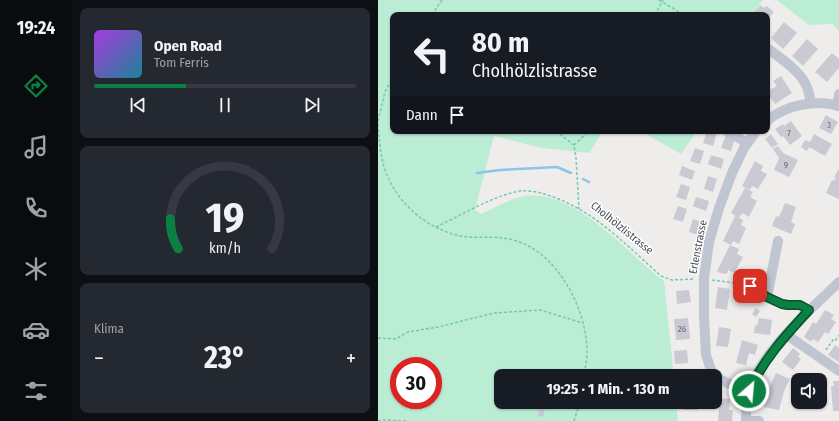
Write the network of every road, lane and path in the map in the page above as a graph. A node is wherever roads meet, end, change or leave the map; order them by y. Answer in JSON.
{"nodes":[{"id":1,"x":442,"y":0,"type":"edge"},
{"id":2,"x":659,"y":0,"type":"edge"},
{"id":3,"x":662,"y":1,"type":"edge"},
{"id":4,"x":434,"y":12,"type":"edge"},
{"id":5,"x":657,"y":12,"type":"edge"},
{"id":6,"x":679,"y":12,"type":"edge"},
{"id":7,"x":770,"y":50,"type":"edge"},
{"id":8,"x":390,"y":83,"type":"edge"},
{"id":9,"x":839,"y":94,"type":"edge"},
{"id":10,"x":811,"y":104,"type":"junction"},
{"id":11,"x":838,"y":106,"type":"edge"},
{"id":12,"x":770,"y":119,"type":"edge"},
{"id":13,"x":378,"y":123,"type":"edge"},
{"id":14,"x":560,"y":134,"type":"edge"},
{"id":15,"x":586,"y":134,"type":"edge"},
{"id":16,"x":740,"y":134,"type":"edge"},
{"id":17,"x":752,"y":137,"type":"edge"},
{"id":18,"x":574,"y":145,"type":"junction"},
{"id":19,"x":579,"y":209,"type":"junction"},
{"id":20,"x":436,"y":228,"type":"junction"},
{"id":21,"x":778,"y":241,"type":"dead end"},
{"id":22,"x":704,"y":278,"type":"junction"},
{"id":23,"x":839,"y":282,"type":"edge"},
{"id":24,"x":750,"y":286,"type":"joint"},
{"id":25,"x":767,"y":297,"type":"junction"},
{"id":26,"x":809,"y":310,"type":"junction"},
{"id":27,"x":583,"y":323,"type":"junction"},
{"id":28,"x":787,"y":334,"type":"junction"},
{"id":29,"x":839,"y":335,"type":"edge"},
{"id":30,"x":378,"y":338,"type":"edge"},
{"id":31,"x":821,"y":358,"type":"junction"},
{"id":32,"x":585,"y":369,"type":"edge"},
{"id":33,"x":711,"y":369,"type":"edge"},
{"id":34,"x":839,"y":370,"type":"edge"},
{"id":35,"x":722,"y":381,"type":"edge"},
{"id":36,"x":749,"y":391,"type":"junction"},
{"id":37,"x":578,"y":409,"type":"edge"},
{"id":38,"x":378,"y":421,"type":"edge"},
{"id":39,"x":408,"y":421,"type":"edge"},
{"id":40,"x":574,"y":421,"type":"edge"},
{"id":41,"x":746,"y":421,"type":"edge"},
{"id":42,"x":759,"y":421,"type":"edge"}],
"edges":[{"from":1,"to":4,"type":"path"},
{"from":2,"to":3,"type":"path"},
{"from":3,"to":5,"type":"path"},
{"from":3,"to":6,"type":"path"},
{"from":7,"to":10,"type":"street"},
{"from":8,"to":13,"type":"path"},
{"from":9,"to":11,"type":"street"},
{"from":10,"to":11,"type":"street"},
{"from":10,"to":12,"type":"street"},
{"from":13,"to":20,"type":"path"},
{"from":14,"to":18,"type":"path"},
{"from":15,"to":18,"type":"path"},
{"from":16,"to":17,"type":"street"},
{"from":17,"to":22,"type":"street","name":"Erlenstrasse"},
{"from":18,"to":19,"type":"path"},
{"from":19,"to":20,"type":"path","name":"Cholhölzlistrasse"},
{"from":19,"to":22,"type":"path","name":"Cholhölzlistrasse"},
{"from":20,"to":27,"type":"path"},
{"from":21,"to":25,"type":"street"},
{"from":22,"to":24,"type":"path","name":"Cholhölzlistrasse"},
{"from":22,"to":33,"type":"street","name":"Erlenstrasse"},
{"from":23,"to":26,"type":"street"},
{"from":24,"to":25,"type":"street"},
{"from":25,"to":26,"type":"street"},
{"from":26,"to":28,"type":"street"},
{"from":27,"to":30,"type":"path"},
{"from":27,"to":32,"type":"path"},
{"from":28,"to":31,"type":"street"},
{"from":28,"to":36,"type":"street"},
{"from":29,"to":31,"type":"path"},
{"from":31,"to":34,"type":"street"},
{"from":35,"to":36,"type":"street","name":"Erlenstrasse"},
{"from":36,"to":41,"type":"street"},
{"from":37,"to":40,"type":"path"},
{"from":38,"to":39,"type":"path"},
{"from":41,"to":42,"type":"street"}]}
